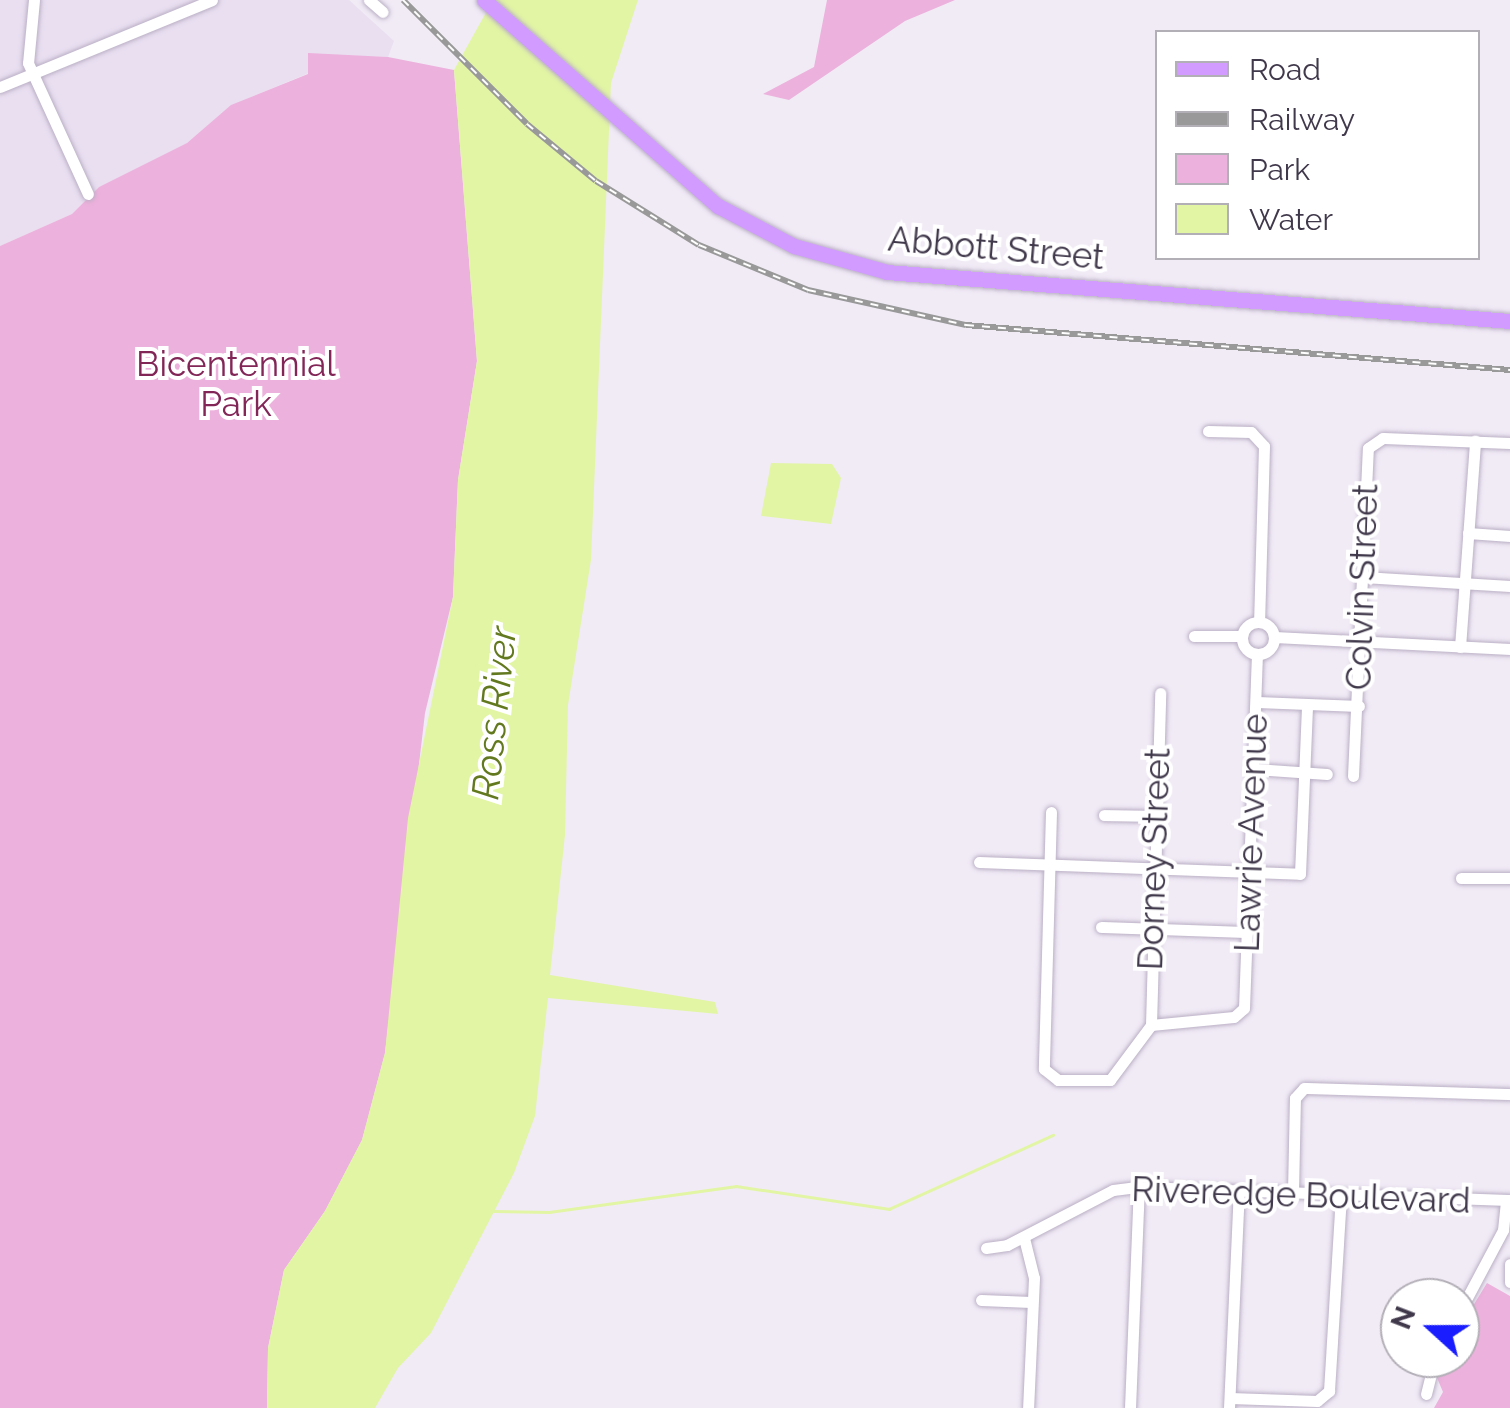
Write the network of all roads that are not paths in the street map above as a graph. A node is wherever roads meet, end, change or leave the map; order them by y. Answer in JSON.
{"nodes":[{"id":1,"x":34,"y":0,"type":"edge"},
{"id":2,"x":212,"y":0,"type":"edge"},
{"id":3,"x":370,"y":0,"type":"edge"},
{"id":4,"x":484,"y":0,"type":"edge"},
{"id":5,"x":383,"y":12,"type":"dead end"},
{"id":6,"x":32,"y":72,"type":"junction"},
{"id":7,"x":0,"y":87,"type":"edge"},
{"id":8,"x":88,"y":194,"type":"dead end"},
{"id":9,"x":1510,"y":321,"type":"edge"},
{"id":10,"x":1208,"y":431,"type":"dead end"},
{"id":11,"x":1474,"y":441,"type":"junction"},
{"id":12,"x":1510,"y":443,"type":"edge"},
{"id":13,"x":1468,"y":533,"type":"junction"},
{"id":14,"x":1510,"y":536,"type":"edge"},
{"id":15,"x":1363,"y":578,"type":"junction"},
{"id":16,"x":1464,"y":583,"type":"junction"},
{"id":17,"x":1510,"y":586,"type":"edge"},
{"id":18,"x":1259,"y":622,"type":"junction"},
{"id":19,"x":1194,"y":636,"type":"dead end"},
{"id":20,"x":1242,"y":636,"type":"junction"},
{"id":21,"x":1275,"y":638,"type":"junction"},
{"id":22,"x":1360,"y":641,"type":"junction"},
{"id":23,"x":1460,"y":647,"type":"junction"},
{"id":24,"x":1510,"y":650,"type":"edge"},
{"id":25,"x":1257,"y":654,"type":"junction"},
{"id":26,"x":1160,"y":693,"type":"dead end"},
{"id":27,"x":1256,"y":702,"type":"junction"},
{"id":28,"x":1307,"y":704,"type":"junction"},
{"id":29,"x":1359,"y":706,"type":"junction"},
{"id":30,"x":1254,"y":769,"type":"junction"},
{"id":31,"x":1304,"y":771,"type":"junction"},
{"id":32,"x":1327,"y":774,"type":"dead end"},
{"id":33,"x":1353,"y":776,"type":"dead end"},
{"id":34,"x":1051,"y":812,"type":"dead end"},
{"id":35,"x":1104,"y":814,"type":"dead end"},
{"id":36,"x":1155,"y":816,"type":"junction"},
{"id":37,"x":979,"y":862,"type":"dead end"},
{"id":38,"x":1050,"y":864,"type":"junction"},
{"id":39,"x":1153,"y":869,"type":"junction"},
{"id":40,"x":1250,"y":872,"type":"junction"},
{"id":41,"x":1461,"y":878,"type":"dead end"},
{"id":42,"x":1510,"y":878,"type":"edge"},
{"id":43,"x":1101,"y":927,"type":"dead end"},
{"id":44,"x":1150,"y":928,"type":"junction"},
{"id":45,"x":1248,"y":932,"type":"junction"},
{"id":46,"x":1151,"y":1025,"type":"junction"},
{"id":47,"x":1510,"y":1094,"type":"edge"},
{"id":48,"x":1139,"y":1187,"type":"junction"},
{"id":49,"x":1239,"y":1191,"type":"junction"},
{"id":50,"x":1293,"y":1192,"type":"junction"},
{"id":51,"x":1340,"y":1195,"type":"junction"},
{"id":52,"x":1508,"y":1200,"type":"edge"},
{"id":53,"x":1024,"y":1238,"type":"junction"},
{"id":54,"x":986,"y":1248,"type":"dead end"},
{"id":55,"x":1478,"y":1278,"type":"edge"},
{"id":56,"x":982,"y":1300,"type":"dead end"},
{"id":57,"x":1032,"y":1302,"type":"junction"},
{"id":58,"x":1430,"y":1378,"type":"edge"},
{"id":59,"x":1426,"y":1394,"type":"dead end"},
{"id":60,"x":1230,"y":1403,"type":"edge"},
{"id":61,"x":1028,"y":1408,"type":"edge"},
{"id":62,"x":1130,"y":1408,"type":"edge"}],
"edges":[{"from":1,"to":6,"type":"street"},
{"from":2,"to":6,"type":"street"},
{"from":3,"to":5,"type":"street"},
{"from":4,"to":9,"type":"main road","name":"Abbott Street"},
{"from":6,"to":7,"type":"street"},
{"from":6,"to":8,"type":"street"},
{"from":10,"to":18,"type":"street"},
{"from":11,"to":12,"type":"street"},
{"from":11,"to":13,"type":"street"},
{"from":11,"to":15,"type":"street","name":"Colvin Street"},
{"from":13,"to":14,"type":"street"},
{"from":13,"to":16,"type":"street"},
{"from":15,"to":16,"type":"street"},
{"from":15,"to":22,"type":"street","name":"Colvin Street"},
{"from":16,"to":17,"type":"street"},
{"from":16,"to":23,"type":"street"},
{"from":18,"to":20,"type":"street"},
{"from":18,"to":21,"type":"street"},
{"from":19,"to":20,"type":"street"},
{"from":20,"to":25,"type":"street"},
{"from":21,"to":22,"type":"street"},
{"from":21,"to":25,"type":"street"},
{"from":22,"to":23,"type":"street"},
{"from":22,"to":29,"type":"street","name":"Colvin Street"},
{"from":23,"to":24,"type":"street"},
{"from":25,"to":27,"type":"street","name":"Lawrie Avenue"},
{"from":26,"to":36,"type":"street","name":"Dorney Street"},
{"from":27,"to":28,"type":"street"},
{"from":27,"to":30,"type":"street","name":"Lawrie Avenue"},
{"from":28,"to":29,"type":"street"},
{"from":28,"to":31,"type":"street"},
{"from":29,"to":33,"type":"street","name":"Colvin Street"},
{"from":30,"to":31,"type":"street"},
{"from":30,"to":40,"type":"street","name":"Lawrie Avenue"},
{"from":31,"to":32,"type":"street"},
{"from":31,"to":40,"type":"street"},
{"from":34,"to":38,"type":"street"},
{"from":35,"to":36,"type":"street"},
{"from":36,"to":39,"type":"street","name":"Dorney Street"},
{"from":37,"to":38,"type":"street"},
{"from":38,"to":39,"type":"street"},
{"from":38,"to":46,"type":"street"},
{"from":39,"to":40,"type":"street"},
{"from":39,"to":44,"type":"street","name":"Dorney Street"},
{"from":40,"to":45,"type":"street","name":"Lawrie Avenue"},
{"from":41,"to":42,"type":"street"},
{"from":43,"to":44,"type":"street"},
{"from":44,"to":45,"type":"street"},
{"from":44,"to":46,"type":"street","name":"Dorney Street"},
{"from":45,"to":46,"type":"street","name":"Lawrie Avenue"},
{"from":47,"to":50,"type":"street"},
{"from":48,"to":49,"type":"street","name":"Riveredge Boulevard"},
{"from":48,"to":53,"type":"street","name":"Riveredge Boulevard"},
{"from":48,"to":62,"type":"street"},
{"from":49,"to":50,"type":"street","name":"Riveredge Boulevard"},
{"from":49,"to":60,"type":"street"},
{"from":50,"to":51,"type":"street","name":"Riveredge Boulevard"},
{"from":51,"to":52,"type":"street","name":"Riveredge Boulevard"},
{"from":51,"to":60,"type":"street"},
{"from":52,"to":55,"type":"street"},
{"from":53,"to":54,"type":"street","name":"Riveredge Boulevard"},
{"from":53,"to":57,"type":"street"},
{"from":56,"to":57,"type":"street"},
{"from":57,"to":61,"type":"street"},
{"from":58,"to":59,"type":"street"}]}
